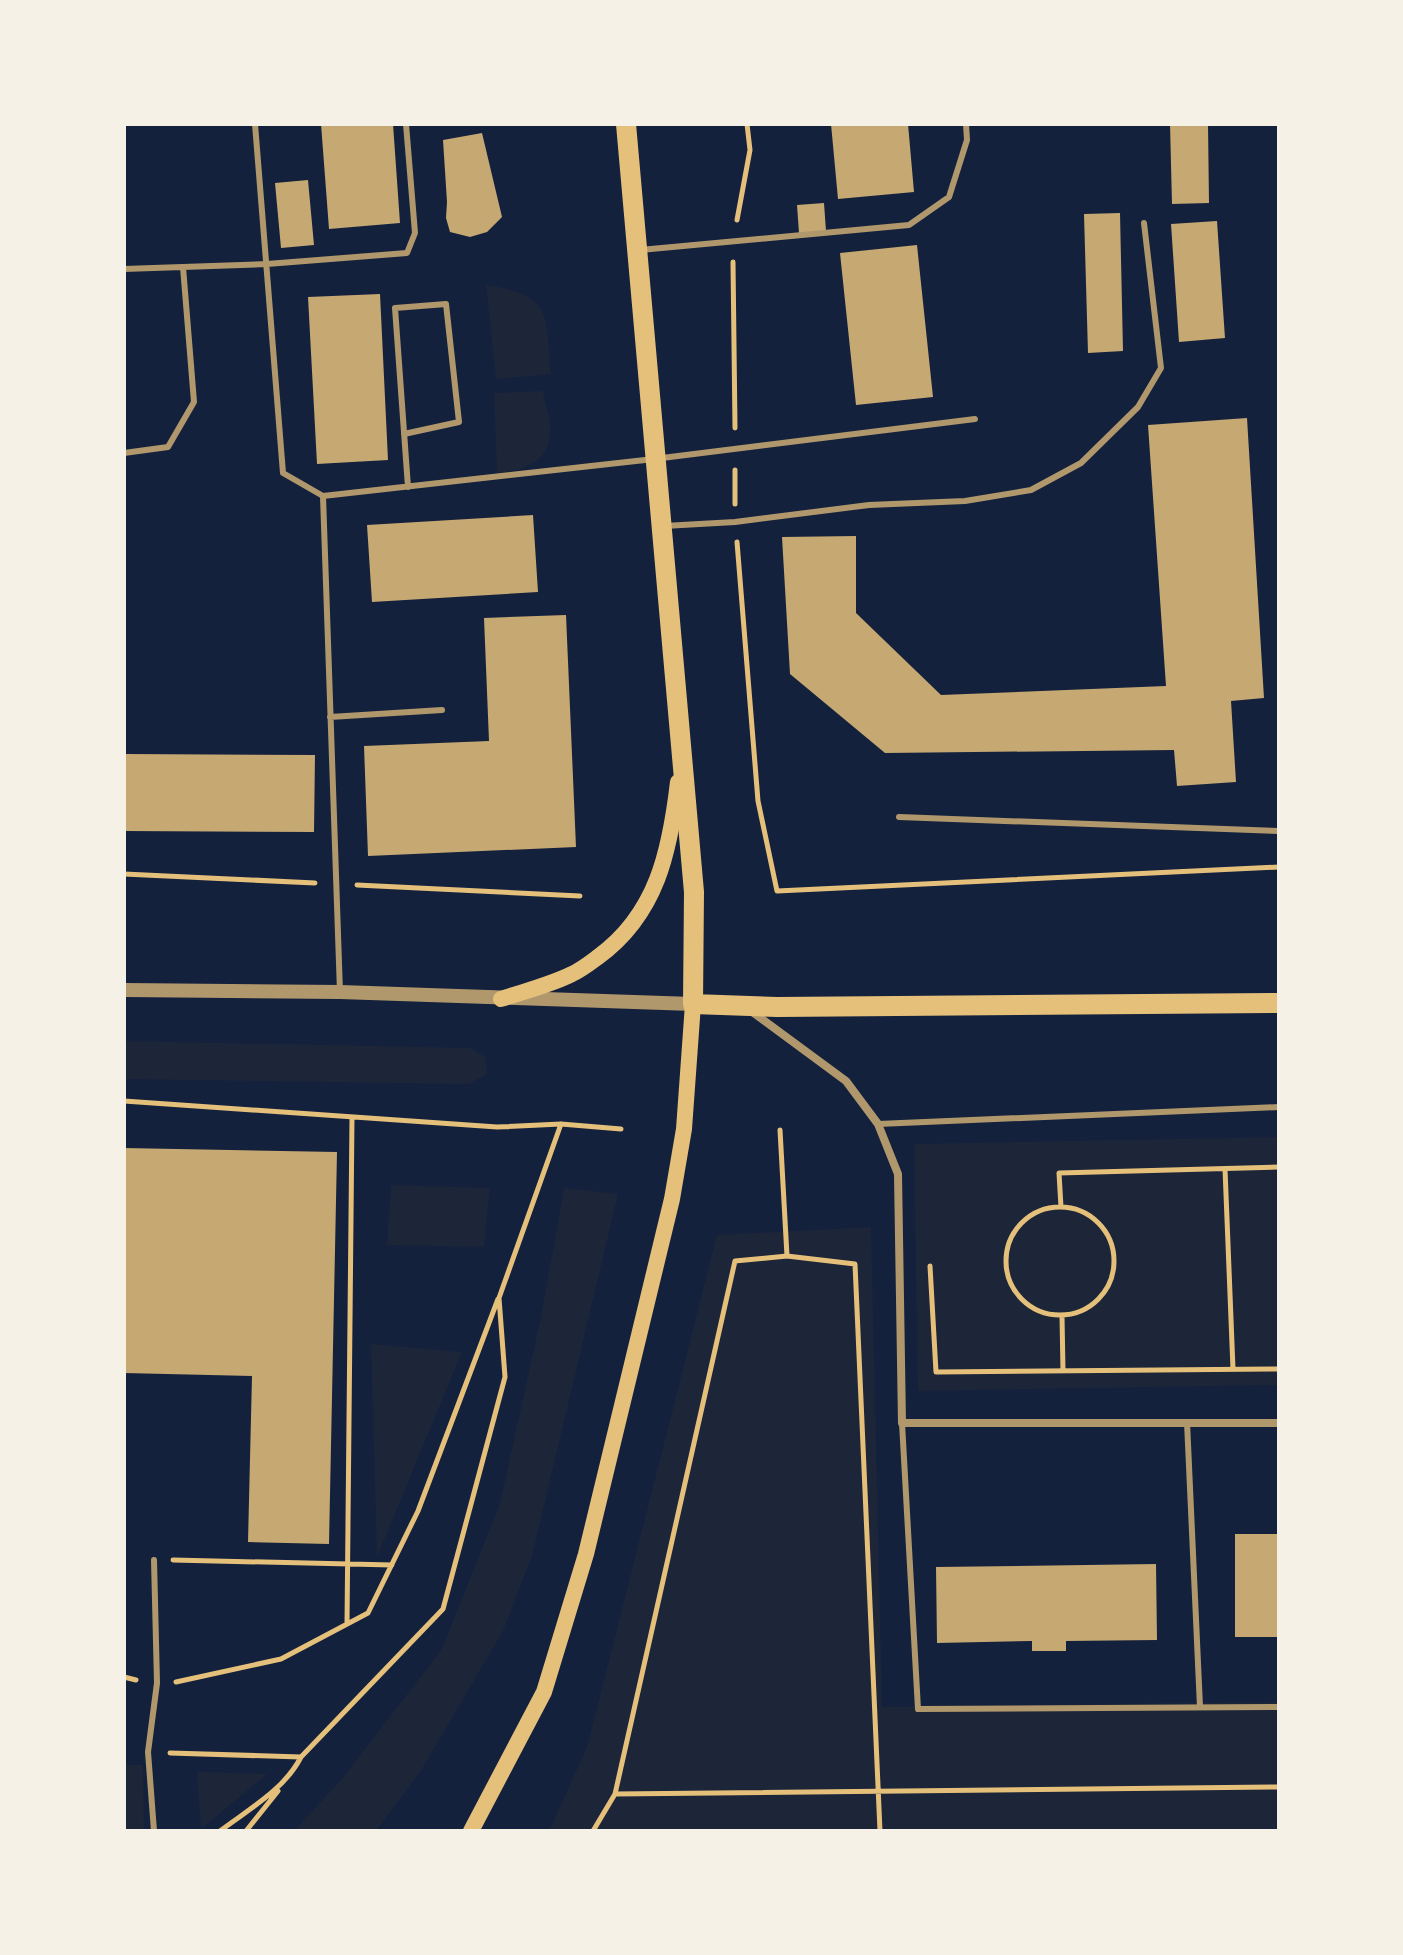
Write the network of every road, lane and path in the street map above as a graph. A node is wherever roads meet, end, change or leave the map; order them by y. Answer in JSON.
{"nodes":[{"id":1,"x":255,"y":124,"type":"edge"},
{"id":2,"x":406,"y":124,"type":"edge"},
{"id":3,"x":626,"y":124,"type":"edge"},
{"id":4,"x":966,"y":124,"type":"edge"},
{"id":5,"x":1144,"y":223,"type":"dead end"},
{"id":6,"x":636,"y":251,"type":"junction"},
{"id":7,"x":267,"y":264,"type":"junction"},
{"id":8,"x":183,"y":267,"type":"junction"},
{"id":9,"x":124,"y":269,"type":"edge"},
{"id":10,"x":975,"y":419,"type":"dead end"},
{"id":11,"x":404,"y":434,"type":"junction"},
{"id":12,"x":124,"y":453,"type":"edge"},
{"id":13,"x":654,"y":459,"type":"junction"},
{"id":14,"x":408,"y":487,"type":"junction"},
{"id":15,"x":323,"y":496,"type":"junction"},
{"id":16,"x":660,"y":527,"type":"junction"},
{"id":17,"x":442,"y":710,"type":"dead end"},
{"id":18,"x":330,"y":717,"type":"junction"},
{"id":19,"x":681,"y":753,"type":"junction"},
{"id":20,"x":899,"y":817,"type":"dead end"},
{"id":21,"x":1279,"y":831,"type":"edge"},
{"id":22,"x":1279,"y":867,"type":"edge"},
{"id":23,"x":777,"y":891,"type":"dead end"},
{"id":24,"x":124,"y":990,"type":"edge"},
{"id":25,"x":340,"y":992,"type":"junction"},
{"id":26,"x":501,"y":999,"type":"junction"},
{"id":27,"x":1279,"y":1003,"type":"edge"},
{"id":28,"x":693,"y":1004,"type":"junction"},
{"id":29,"x":745,"y":1006,"type":"junction"},
{"id":30,"x":124,"y":1101,"type":"edge"},
{"id":31,"x":1279,"y":1107,"type":"edge"},
{"id":32,"x":352,"y":1117,"type":"junction"},
{"id":33,"x":561,"y":1124,"type":"junction"},
{"id":34,"x":878,"y":1124,"type":"junction"},
{"id":35,"x":621,"y":1129,"type":"dead end"},
{"id":36,"x":780,"y":1130,"type":"dead end"},
{"id":37,"x":1279,"y":1167,"type":"edge"},
{"id":38,"x":1225,"y":1169,"type":"junction"},
{"id":39,"x":1061,"y":1207,"type":"junction"},
{"id":40,"x":787,"y":1256,"type":"junction"},
{"id":41,"x":930,"y":1266,"type":"dead end"},
{"id":42,"x":499,"y":1298,"type":"junction"},
{"id":43,"x":1062,"y":1315,"type":"junction"},
{"id":44,"x":1233,"y":1369,"type":"junction"},
{"id":45,"x":1279,"y":1369,"type":"edge"},
{"id":46,"x":1063,"y":1371,"type":"junction"},
{"id":47,"x":1187,"y":1422,"type":"junction"},
{"id":48,"x":902,"y":1423,"type":"junction"},
{"id":49,"x":1279,"y":1423,"type":"edge"},
{"id":50,"x":154,"y":1560,"type":"joint"},
{"id":51,"x":347,"y":1564,"type":"junction"},
{"id":52,"x":392,"y":1565,"type":"junction"},
{"id":53,"x":347,"y":1624,"type":"junction"},
{"id":54,"x":172,"y":1682,"type":"dead end"},
{"id":55,"x":1200,"y":1707,"type":"junction"},
{"id":56,"x":1279,"y":1707,"type":"edge"},
{"id":57,"x":148,"y":1752,"type":"junction"},
{"id":58,"x":301,"y":1757,"type":"junction"},
{"id":59,"x":294,"y":1771,"type":"junction"},
{"id":60,"x":1279,"y":1787,"type":"edge"},
{"id":61,"x":878,"y":1789,"type":"junction"},
{"id":62,"x":615,"y":1794,"type":"junction"},
{"id":63,"x":154,"y":1831,"type":"edge"},
{"id":64,"x":220,"y":1831,"type":"edge"},
{"id":65,"x":246,"y":1831,"type":"edge"},
{"id":66,"x":471,"y":1831,"type":"edge"},
{"id":67,"x":593,"y":1831,"type":"edge"},
{"id":68,"x":880,"y":1831,"type":"edge"}],
"edges":[{"from":1,"to":7,"type":"lane"},
{"from":2,"to":7,"type":"lane"},
{"from":3,"to":6,"type":"main road"},
{"from":4,"to":6,"type":"lane"},
{"from":5,"to":16,"type":"lane"},
{"from":6,"to":13,"type":"main road"},
{"from":7,"to":8,"type":"lane"},
{"from":7,"to":15,"type":"lane"},
{"from":8,"to":9,"type":"lane"},
{"from":8,"to":12,"type":"lane"},
{"from":10,"to":13,"type":"lane"},
{"from":11,"to":11,"type":"lane"},
{"from":11,"to":14,"type":"lane"},
{"from":13,"to":14,"type":"lane"},
{"from":13,"to":16,"type":"main road"},
{"from":14,"to":15,"type":"lane"},
{"from":15,"to":18,"type":"lane"},
{"from":16,"to":19,"type":"main road"},
{"from":17,"to":18,"type":"lane"},
{"from":18,"to":25,"type":"lane"},
{"from":19,"to":26,"type":"main road"},
{"from":19,"to":28,"type":"main road"},
{"from":20,"to":21,"type":"lane"},
{"from":22,"to":23,"type":"path"},
{"from":24,"to":25,"type":"street"},
{"from":25,"to":26,"type":"street"},
{"from":26,"to":28,"type":"street"},
{"from":27,"to":29,"type":"main road"},
{"from":28,"to":29,"type":"main road"},
{"from":28,"to":66,"type":"main road"},
{"from":29,"to":34,"type":"street"},
{"from":30,"to":32,"type":"path"},
{"from":31,"to":34,"type":"lane"},
{"from":32,"to":33,"type":"path"},
{"from":32,"to":51,"type":"path"},
{"from":33,"to":35,"type":"path"},
{"from":33,"to":42,"type":"path"},
{"from":34,"to":48,"type":"street"},
{"from":36,"to":40,"type":"path"},
{"from":37,"to":38,"type":"path"},
{"from":38,"to":39,"type":"path"},
{"from":38,"to":44,"type":"path"},
{"from":39,"to":43,"type":"path"},
{"from":39,"to":43,"type":"path"},
{"from":40,"to":61,"type":"path"},
{"from":40,"to":62,"type":"path"},
{"from":41,"to":46,"type":"path"},
{"from":42,"to":52,"type":"path"},
{"from":42,"to":58,"type":"path"},
{"from":43,"to":46,"type":"path"},
{"from":44,"to":45,"type":"path"},
{"from":44,"to":46,"type":"path"},
{"from":47,"to":48,"type":"street"},
{"from":47,"to":49,"type":"street"},
{"from":47,"to":55,"type":"lane"},
{"from":48,"to":55,"type":"lane"},
{"from":50,"to":51,"type":"path"},
{"from":50,"to":57,"type":"lane"},
{"from":51,"to":52,"type":"path"},
{"from":51,"to":53,"type":"path"},
{"from":52,"to":53,"type":"path"},
{"from":53,"to":54,"type":"path"},
{"from":55,"to":56,"type":"lane"},
{"from":57,"to":58,"type":"path"},
{"from":57,"to":63,"type":"lane"},
{"from":58,"to":59,"type":"path"},
{"from":59,"to":64,"type":"path"},
{"from":59,"to":65,"type":"path"},
{"from":60,"to":61,"type":"path"},
{"from":61,"to":62,"type":"path"},
{"from":61,"to":68,"type":"path"},
{"from":62,"to":67,"type":"path"}]}
